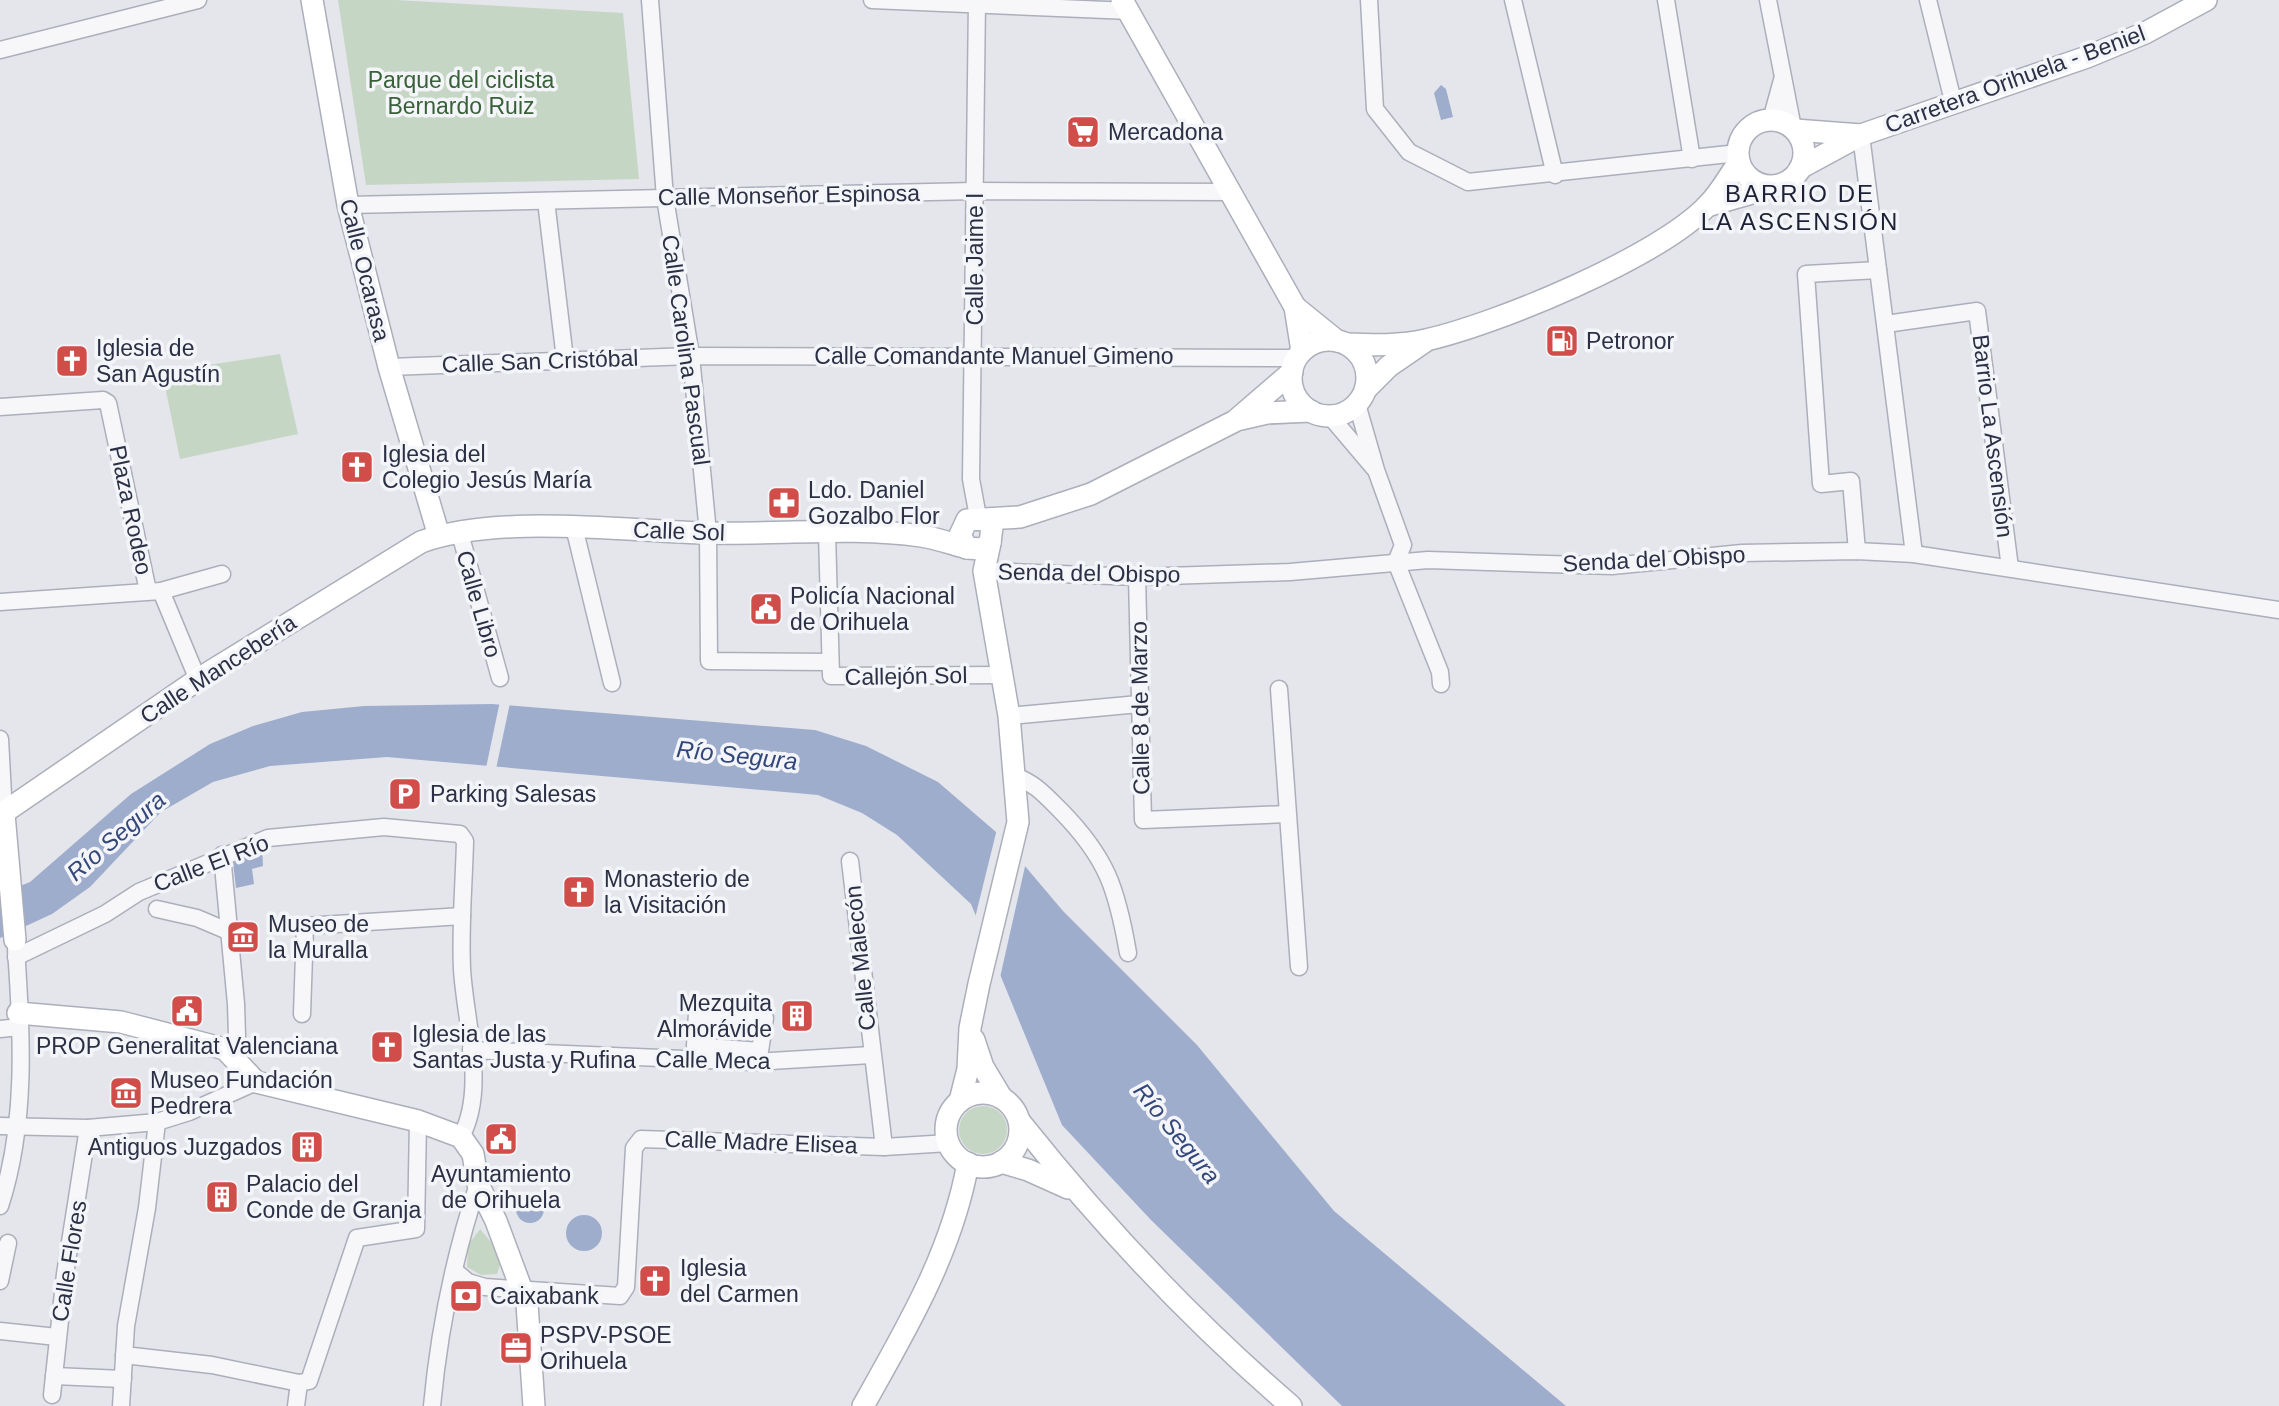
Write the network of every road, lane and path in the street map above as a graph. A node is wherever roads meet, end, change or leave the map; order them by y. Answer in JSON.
{"nodes":[{"id":1,"x":198,"y":0,"type":"edge"},
{"id":2,"x":312,"y":0,"type":"edge"},
{"id":3,"x":650,"y":0,"type":"edge"},
{"id":4,"x":872,"y":0,"type":"edge"},
{"id":5,"x":1370,"y":0,"type":"edge"},
{"id":6,"x":1513,"y":0,"type":"edge"},
{"id":7,"x":1666,"y":0,"type":"edge"},
{"id":8,"x":1768,"y":0,"type":"edge"},
{"id":9,"x":1928,"y":0,"type":"edge"},
{"id":10,"x":2206,"y":0,"type":"edge"},
{"id":11,"x":977,"y":2,"type":"edge"},
{"id":12,"x":1126,"y":5,"type":"edge"},
{"id":13,"x":0,"y":50,"type":"edge"},
{"id":14,"x":1782,"y":77,"type":"junction"},
{"id":15,"x":1954,"y":105,"type":"junction"},
{"id":16,"x":1771,"y":120,"type":"junction"},
{"id":17,"x":1794,"y":129,"type":"junction"},
{"id":18,"x":1861,"y":135,"type":"junction"},
{"id":19,"x":1738,"y":157,"type":"junction"},
{"id":20,"x":1692,"y":159,"type":"junction"},
{"id":21,"x":1800,"y":168,"type":"junction"},
{"id":22,"x":1555,"y":175,"type":"junction"},
{"id":23,"x":1781,"y":184,"type":"junction"},
{"id":24,"x":975,"y":191,"type":"junction"},
{"id":25,"x":1231,"y":192,"type":"junction"},
{"id":26,"x":665,"y":198,"type":"junction"},
{"id":27,"x":546,"y":201,"type":"junction"},
{"id":28,"x":348,"y":205,"type":"junction"},
{"id":29,"x":1707,"y":206,"type":"junction"},
{"id":30,"x":1878,"y":270,"type":"junction"},
{"id":31,"x":1295,"y":307,"type":"junction"},
{"id":32,"x":1886,"y":324,"type":"junction"},
{"id":33,"x":1425,"y":341,"type":"junction"},
{"id":34,"x":1342,"y":342,"type":"junction"},
{"id":35,"x":974,"y":355,"type":"junction"},
{"id":36,"x":691,"y":356,"type":"junction"},
{"id":37,"x":565,"y":359,"type":"junction"},
{"id":38,"x":1297,"y":360,"type":"junction"},
{"id":39,"x":389,"y":367,"type":"junction"},
{"id":40,"x":1361,"y":397,"type":"junction"},
{"id":41,"x":0,"y":407,"type":"edge"},
{"id":42,"x":1321,"y":414,"type":"junction"},
{"id":43,"x":1235,"y":421,"type":"junction"},
{"id":44,"x":1376,"y":470,"type":"junction"},
{"id":45,"x":574,"y":527,"type":"junction"},
{"id":46,"x":449,"y":533,"type":"junction"},
{"id":47,"x":708,"y":533,"type":"junction"},
{"id":48,"x":827,"y":533,"type":"junction"},
{"id":49,"x":978,"y":534,"type":"junction"},
{"id":50,"x":1857,"y":551,"type":"junction"},
{"id":51,"x":1914,"y":554,"type":"junction"},
{"id":52,"x":1396,"y":562,"type":"junction"},
{"id":53,"x":2010,"y":568,"type":"junction"},
{"id":54,"x":984,"y":571,"type":"junction"},
{"id":55,"x":222,"y":574,"type":"dead end"},
{"id":56,"x":1137,"y":577,"type":"junction"},
{"id":57,"x":155,"y":591,"type":"junction"},
{"id":58,"x":0,"y":602,"type":"edge"},
{"id":59,"x":2279,"y":610,"type":"edge"},
{"id":60,"x":830,"y":662,"type":"junction"},
{"id":61,"x":1000,"y":675,"type":"junction"},
{"id":62,"x":500,"y":678,"type":"dead end"},
{"id":63,"x":198,"y":680,"type":"junction"},
{"id":64,"x":612,"y":683,"type":"dead end"},
{"id":65,"x":1441,"y":684,"type":"dead end"},
{"id":66,"x":1279,"y":689,"type":"dead end"},
{"id":67,"x":1139,"y":704,"type":"junction"},
{"id":68,"x":1009,"y":716,"type":"junction"},
{"id":69,"x":0,"y":739,"type":"edge"},
{"id":70,"x":1015,"y":776,"type":"junction"},
{"id":71,"x":1287,"y":814,"type":"junction"},
{"id":72,"x":2,"y":815,"type":"edge"},
{"id":73,"x":222,"y":855,"type":"junction"},
{"id":74,"x":0,"y":861,"type":"edge"},
{"id":75,"x":850,"y":861,"type":"dead end"},
{"id":76,"x":11,"y":887,"type":"junction"},
{"id":77,"x":157,"y":909,"type":"dead end"},
{"id":78,"x":462,"y":916,"type":"junction"},
{"id":79,"x":230,"y":932,"type":"junction"},
{"id":80,"x":15,"y":948,"type":"junction"},
{"id":81,"x":1128,"y":953,"type":"dead end"},
{"id":82,"x":1299,"y":967,"type":"dead end"},
{"id":83,"x":302,"y":1014,"type":"dead end"},
{"id":84,"x":19,"y":1020,"type":"junction"},
{"id":85,"x":0,"y":1028,"type":"edge"},
{"id":86,"x":970,"y":1028,"type":"junction"},
{"id":87,"x":471,"y":1050,"type":"junction"},
{"id":88,"x":760,"y":1051,"type":"joint"},
{"id":89,"x":871,"y":1055,"type":"junction"},
{"id":90,"x":237,"y":1061,"type":"junction"},
{"id":91,"x":256,"y":1082,"type":"junction"},
{"id":92,"x":233,"y":1092,"type":"junction"},
{"id":93,"x":1001,"y":1097,"type":"junction"},
{"id":94,"x":960,"y":1101,"type":"junction"},
{"id":95,"x":418,"y":1121,"type":"junction"},
{"id":96,"x":157,"y":1122,"type":"junction"},
{"id":97,"x":1020,"y":1122,"type":"junction"},
{"id":98,"x":8,"y":1127,"type":"edge"},
{"id":99,"x":88,"y":1128,"type":"junction"},
{"id":100,"x":461,"y":1138,"type":"junction"},
{"id":101,"x":949,"y":1143,"type":"junction"},
{"id":102,"x":884,"y":1147,"type":"junction"},
{"id":103,"x":1001,"y":1162,"type":"junction"},
{"id":104,"x":968,"y":1163,"type":"junction"},
{"id":105,"x":478,"y":1184,"type":"junction"},
{"id":106,"x":1080,"y":1198,"type":"junction"},
{"id":107,"x":0,"y":1206,"type":"edge"},
{"id":108,"x":466,"y":1221,"type":"junction"},
{"id":109,"x":496,"y":1221,"type":"junction"},
{"id":110,"x":8,"y":1244,"type":"dead end"},
{"id":111,"x":453,"y":1279,"type":"junction"},
{"id":112,"x":0,"y":1280,"type":"edge"},
{"id":113,"x":516,"y":1287,"type":"junction"},
{"id":114,"x":0,"y":1331,"type":"edge"},
{"id":115,"x":57,"y":1337,"type":"junction"},
{"id":116,"x":124,"y":1354,"type":"junction"},
{"id":117,"x":54,"y":1376,"type":"junction"},
{"id":118,"x":123,"y":1379,"type":"junction"},
{"id":119,"x":299,"y":1383,"type":"junction"},
{"id":120,"x":52,"y":1395,"type":"dead end"},
{"id":121,"x":121,"y":1406,"type":"edge"},
{"id":122,"x":296,"y":1406,"type":"edge"},
{"id":123,"x":432,"y":1406,"type":"edge"},
{"id":124,"x":534,"y":1406,"type":"edge"},
{"id":125,"x":863,"y":1406,"type":"edge"},
{"id":126,"x":1291,"y":1406,"type":"edge"}],
"edges":[{"from":1,"to":13,"type":"street"},
{"from":2,"to":28,"type":"street","name":"Calle Ocarasa"},
{"from":3,"to":26,"type":"street","name":"Calle Carolina Pascual"},
{"from":4,"to":11,"type":"street"},
{"from":5,"to":22,"type":"street"},
{"from":6,"to":22,"type":"street"},
{"from":7,"to":20,"type":"street"},
{"from":8,"to":14,"type":"street"},
{"from":9,"to":15,"type":"street"},
{"from":10,"to":15,"type":"street","name":"Carretera Orihuela - Beniel"},
{"from":11,"to":12,"type":"street"},
{"from":11,"to":24,"type":"street","name":"Calle Jaime I"},
{"from":12,"to":25,"type":"street"},
{"from":14,"to":16,"type":"street"},
{"from":14,"to":17,"type":"street"},
{"from":15,"to":18,"type":"street","name":"Carretera Orihuela - Beniel"},
{"from":16,"to":17,"type":"street"},
{"from":16,"to":19,"type":"street"},
{"from":17,"to":18,"type":"street","name":"Carretera Orihuela - Beniel"},
{"from":17,"to":21,"type":"street"},
{"from":18,"to":21,"type":"street","name":"Carretera Orihuela - Beniel"},
{"from":18,"to":30,"type":"street"},
{"from":19,"to":20,"type":"street"},
{"from":19,"to":23,"type":"street"},
{"from":19,"to":29,"type":"street"},
{"from":20,"to":22,"type":"street"},
{"from":21,"to":23,"type":"street"},
{"from":23,"to":29,"type":"street"},
{"from":24,"to":25,"type":"street","name":"Calle Monseñor Espinosa"},
{"from":24,"to":26,"type":"street","name":"Calle Monseñor Espinosa"},
{"from":24,"to":35,"type":"street","name":"Calle Jaime I"},
{"from":25,"to":31,"type":"street"},
{"from":26,"to":27,"type":"street","name":"Calle Monseñor Espinosa"},
{"from":26,"to":36,"type":"street","name":"Calle Carolina Pascual"},
{"from":27,"to":28,"type":"street","name":"Calle Monseñor Espinosa"},
{"from":27,"to":37,"type":"street"},
{"from":28,"to":39,"type":"street","name":"Calle Ocarasa"},
{"from":29,"to":33,"type":"street"},
{"from":30,"to":32,"type":"street"},
{"from":30,"to":50,"type":"street"},
{"from":31,"to":34,"type":"street"},
{"from":31,"to":38,"type":"street"},
{"from":32,"to":51,"type":"street"},
{"from":32,"to":53,"type":"street","name":"Barrio La Ascensión"},
{"from":33,"to":34,"type":"street"},
{"from":33,"to":40,"type":"street"},
{"from":34,"to":38,"type":"street"},
{"from":34,"to":40,"type":"street"},
{"from":35,"to":36,"type":"street","name":"Calle Comandante Manuel Gimeno"},
{"from":35,"to":38,"type":"street","name":"Calle Comandante Manuel Gimeno"},
{"from":35,"to":49,"type":"street","name":"Calle Jaime I"},
{"from":36,"to":37,"type":"street","name":"Calle San Cristóbal"},
{"from":36,"to":47,"type":"street","name":"Calle Carolina Pascual"},
{"from":37,"to":39,"type":"street","name":"Calle San Cristóbal"},
{"from":38,"to":42,"type":"street"},
{"from":38,"to":43,"type":"street"},
{"from":39,"to":46,"type":"street","name":"Calle Ocarasa"},
{"from":40,"to":42,"type":"street"},
{"from":40,"to":44,"type":"street"},
{"from":41,"to":57,"type":"street","name":"Plaza Rodeo"},
{"from":42,"to":43,"type":"street"},
{"from":42,"to":44,"type":"street"},
{"from":43,"to":49,"type":"street"},
{"from":44,"to":52,"type":"street"},
{"from":45,"to":46,"type":"street","name":"Calle Sol"},
{"from":45,"to":47,"type":"street","name":"Calle Sol"},
{"from":45,"to":64,"type":"street"},
{"from":46,"to":62,"type":"street","name":"Calle Libro"},
{"from":46,"to":63,"type":"street","name":"Calle Mancebería"},
{"from":47,"to":48,"type":"street","name":"Calle Sol"},
{"from":47,"to":60,"type":"street","name":"Calle Carolina Pascual"},
{"from":48,"to":49,"type":"street","name":"Calle Sol"},
{"from":48,"to":60,"type":"street","name":"Callejón Sol"},
{"from":49,"to":54,"type":"street"},
{"from":50,"to":51,"type":"street","name":"Senda del Obispo"},
{"from":50,"to":52,"type":"street","name":"Senda del Obispo"},
{"from":51,"to":53,"type":"street","name":"Senda del Obispo"},
{"from":52,"to":56,"type":"street","name":"Senda del Obispo"},
{"from":52,"to":65,"type":"street"},
{"from":53,"to":59,"type":"street","name":"Senda del Obispo"},
{"from":54,"to":56,"type":"street","name":"Senda del Obispo"},
{"from":54,"to":61,"type":"street"},
{"from":55,"to":57,"type":"street","name":"Plaza Rodeo"},
{"from":56,"to":67,"type":"street","name":"Calle 8 de Marzo"},
{"from":57,"to":58,"type":"street"},
{"from":57,"to":63,"type":"street"},
{"from":60,"to":61,"type":"street","name":"Callejón Sol"},
{"from":61,"to":68,"type":"street"},
{"from":63,"to":72,"type":"street","name":"Calle Mancebería"},
{"from":66,"to":71,"type":"street"},
{"from":67,"to":68,"type":"street"},
{"from":67,"to":71,"type":"street","name":"Calle 8 de Marzo"},
{"from":68,"to":70,"type":"street"},
{"from":69,"to":72,"type":"street"},
{"from":70,"to":81,"type":"street"},
{"from":70,"to":86,"type":"street"},
{"from":71,"to":82,"type":"street"},
{"from":72,"to":76,"type":"street"},
{"from":73,"to":78,"type":"street","name":"Calle El Río"},
{"from":73,"to":79,"type":"street"},
{"from":73,"to":80,"type":"street","name":"Calle El Río"},
{"from":74,"to":76,"type":"street"},
{"from":75,"to":89,"type":"street","name":"Calle Malecón"},
{"from":76,"to":80,"type":"street"},
{"from":77,"to":79,"type":"street"},
{"from":78,"to":83,"type":"street"},
{"from":78,"to":87,"type":"street"},
{"from":79,"to":90,"type":"street"},
{"from":80,"to":84,"type":"street"},
{"from":84,"to":85,"type":"street"},
{"from":84,"to":90,"type":"street"},
{"from":84,"to":98,"type":"street"},
{"from":86,"to":93,"type":"street"},
{"from":86,"to":94,"type":"street"},
{"from":87,"to":89,"type":"street","name":"Calle Meca"},
{"from":87,"to":100,"type":"street"},
{"from":88,"to":88,"type":"street"},
{"from":89,"to":102,"type":"street","name":"Calle Malecón"},
{"from":90,"to":91,"type":"street"},
{"from":90,"to":92,"type":"street"},
{"from":91,"to":92,"type":"street"},
{"from":91,"to":95,"type":"street"},
{"from":92,"to":96,"type":"street"},
{"from":93,"to":94,"type":"street"},
{"from":93,"to":97,"type":"street"},
{"from":94,"to":101,"type":"street"},
{"from":95,"to":100,"type":"street"},
{"from":95,"to":119,"type":"street"},
{"from":96,"to":99,"type":"street"},
{"from":96,"to":116,"type":"street"},
{"from":97,"to":103,"type":"street"},
{"from":97,"to":106,"type":"street"},
{"from":98,"to":99,"type":"street"},
{"from":98,"to":107,"type":"street"},
{"from":99,"to":115,"type":"street","name":"Calle Flores"},
{"from":100,"to":105,"type":"street"},
{"from":101,"to":102,"type":"street","name":"Calle Madre Elisea"},
{"from":101,"to":104,"type":"street"},
{"from":102,"to":113,"type":"street","name":"Calle Madre Elisea"},
{"from":103,"to":104,"type":"street"},
{"from":103,"to":106,"type":"street"},
{"from":104,"to":125,"type":"street"},
{"from":105,"to":108,"type":"street"},
{"from":105,"to":109,"type":"street"},
{"from":106,"to":126,"type":"street"},
{"from":108,"to":109,"type":"street"},
{"from":108,"to":111,"type":"street"},
{"from":109,"to":113,"type":"street"},
{"from":110,"to":112,"type":"street"},
{"from":111,"to":113,"type":"street"},
{"from":111,"to":123,"type":"street"},
{"from":113,"to":124,"type":"street"},
{"from":114,"to":115,"type":"street"},
{"from":115,"to":117,"type":"street","name":"Calle Flores"},
{"from":116,"to":118,"type":"street"},
{"from":116,"to":119,"type":"street"},
{"from":117,"to":118,"type":"street"},
{"from":117,"to":120,"type":"street","name":"Calle Flores"},
{"from":118,"to":121,"type":"street"},
{"from":119,"to":122,"type":"street"}]}
